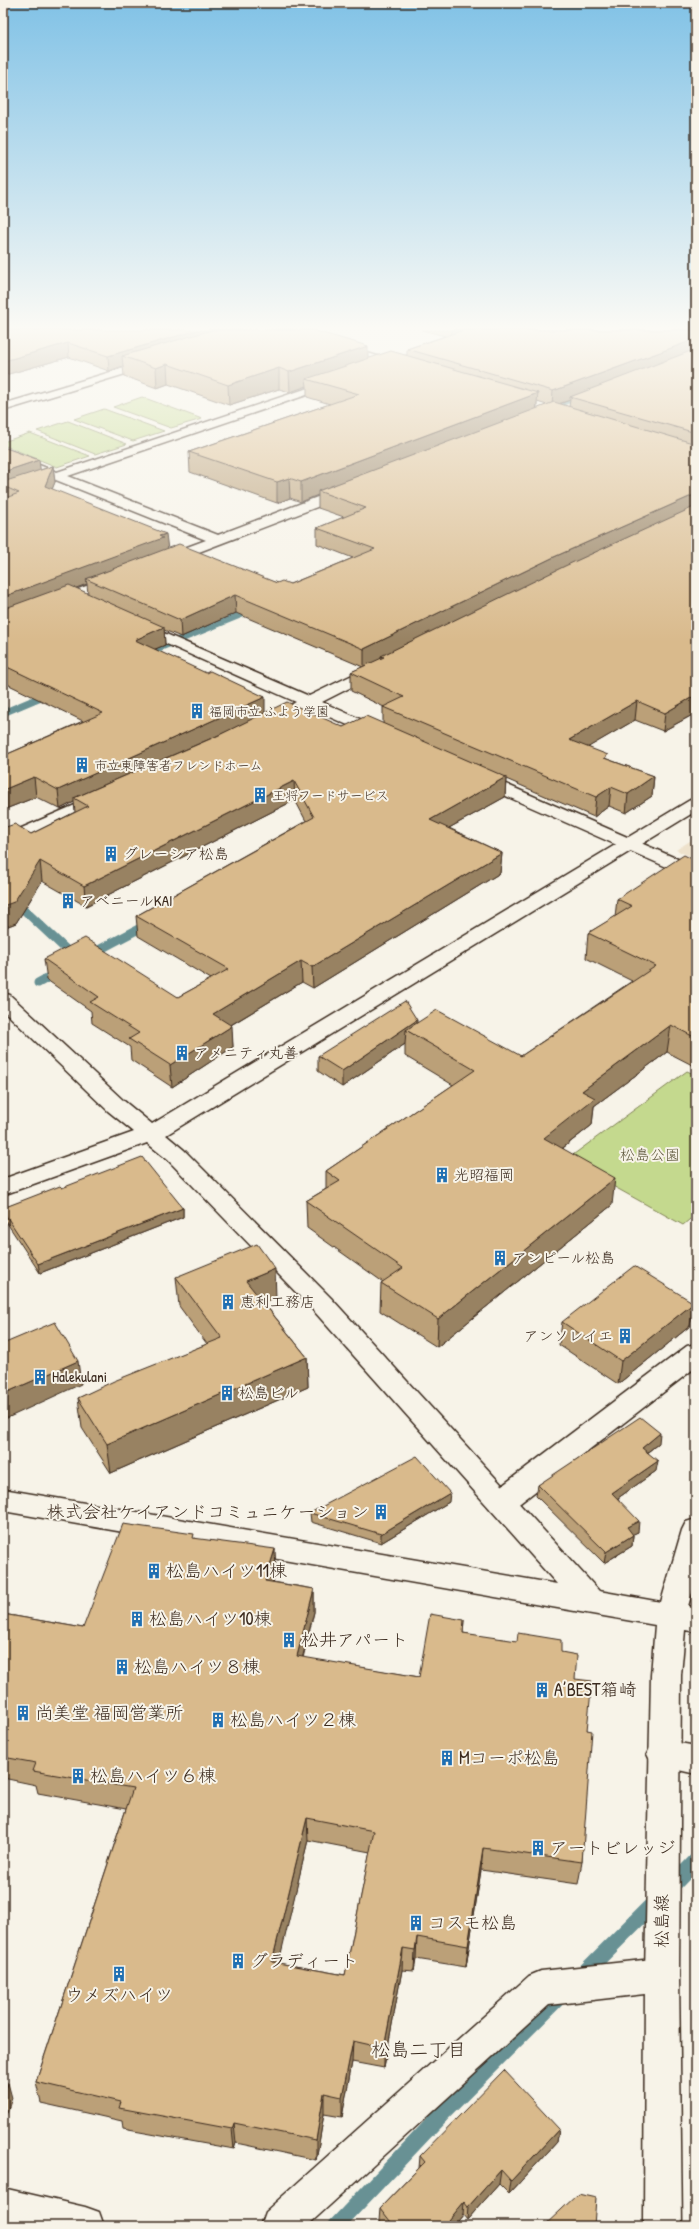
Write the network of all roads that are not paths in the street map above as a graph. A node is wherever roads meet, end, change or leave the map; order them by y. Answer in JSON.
{"nodes":[{"id":1,"x":183,"y":434,"type":"edge"},
{"id":2,"x":3,"y":455,"type":"edge"},
{"id":3,"x":58,"y":476,"type":"junction"},
{"id":4,"x":358,"y":486,"type":"edge"},
{"id":5,"x":3,"y":494,"type":"edge"},
{"id":6,"x":218,"y":540,"type":"junction"},
{"id":7,"x":152,"y":565,"type":"edge"},
{"id":8,"x":130,"y":573,"type":"edge"},
{"id":9,"x":72,"y":596,"type":"junction"},
{"id":10,"x":93,"y":605,"type":"edge"},
{"id":11,"x":122,"y":618,"type":"edge"},
{"id":12,"x":3,"y":622,"type":"edge"},
{"id":13,"x":395,"y":660,"type":"edge"},
{"id":14,"x":309,"y":702,"type":"junction"},
{"id":15,"x":260,"y":726,"type":"edge"},
{"id":16,"x":394,"y":740,"type":"edge"},
{"id":17,"x":466,"y":772,"type":"edge"},
{"id":18,"x":119,"y":791,"type":"edge"},
{"id":19,"x":696,"y":804,"type":"edge"},
{"id":20,"x":3,"y":844,"type":"edge"},
{"id":21,"x":630,"y":845,"type":"junction"},
{"id":22,"x":696,"y":874,"type":"edge"},
{"id":23,"x":3,"y":999,"type":"edge"},
{"id":24,"x":151,"y":1134,"type":"junction"},
{"id":25,"x":3,"y":1188,"type":"edge"},
{"id":26,"x":696,"y":1353,"type":"edge"},
{"id":27,"x":3,"y":1500,"type":"edge"},
{"id":28,"x":501,"y":1502,"type":"junction"},
{"id":29,"x":696,"y":1530,"type":"edge"},
{"id":30,"x":592,"y":1602,"type":"junction"},
{"id":31,"x":683,"y":1618,"type":"edge"},
{"id":32,"x":663,"y":1754,"type":"junction"},
{"id":33,"x":696,"y":1760,"type":"edge"},
{"id":34,"x":662,"y":1974,"type":"junction"},
{"id":35,"x":3,"y":2207,"type":"edge"},
{"id":36,"x":85,"y":2226,"type":"edge"},
{"id":37,"x":279,"y":2226,"type":"edge"},
{"id":38,"x":663,"y":2226,"type":"edge"}],
"edges":[{"from":1,"to":3,"type":"street"},
{"from":2,"to":3,"type":"street"},
{"from":3,"to":5,"type":"street"},
{"from":3,"to":6,"type":"street"},
{"from":4,"to":6,"type":"street"},
{"from":6,"to":7,"type":"street"},
{"from":8,"to":9,"type":"street"},
{"from":9,"to":10,"type":"street"},
{"from":9,"to":12,"type":"street"},
{"from":11,"to":14,"type":"street"},
{"from":13,"to":14,"type":"street"},
{"from":14,"to":15,"type":"street"},
{"from":14,"to":16,"type":"street"},
{"from":17,"to":21,"type":"street"},
{"from":18,"to":20,"type":"street"},
{"from":19,"to":21,"type":"street"},
{"from":21,"to":22,"type":"street"},
{"from":21,"to":24,"type":"street"},
{"from":23,"to":24,"type":"street"},
{"from":24,"to":25,"type":"street"},
{"from":24,"to":28,"type":"street"},
{"from":26,"to":28,"type":"street"},
{"from":27,"to":30,"type":"street"},
{"from":28,"to":30,"type":"street"},
{"from":29,"to":31,"type":"street","name":"松島線"},
{"from":30,"to":31,"type":"street"},
{"from":31,"to":32,"type":"street","name":"松島線"},
{"from":32,"to":33,"type":"street"},
{"from":32,"to":34,"type":"street","name":"松島線"},
{"from":34,"to":37,"type":"street"},
{"from":34,"to":38,"type":"street","name":"松島線"},
{"from":35,"to":36,"type":"street"}]}
